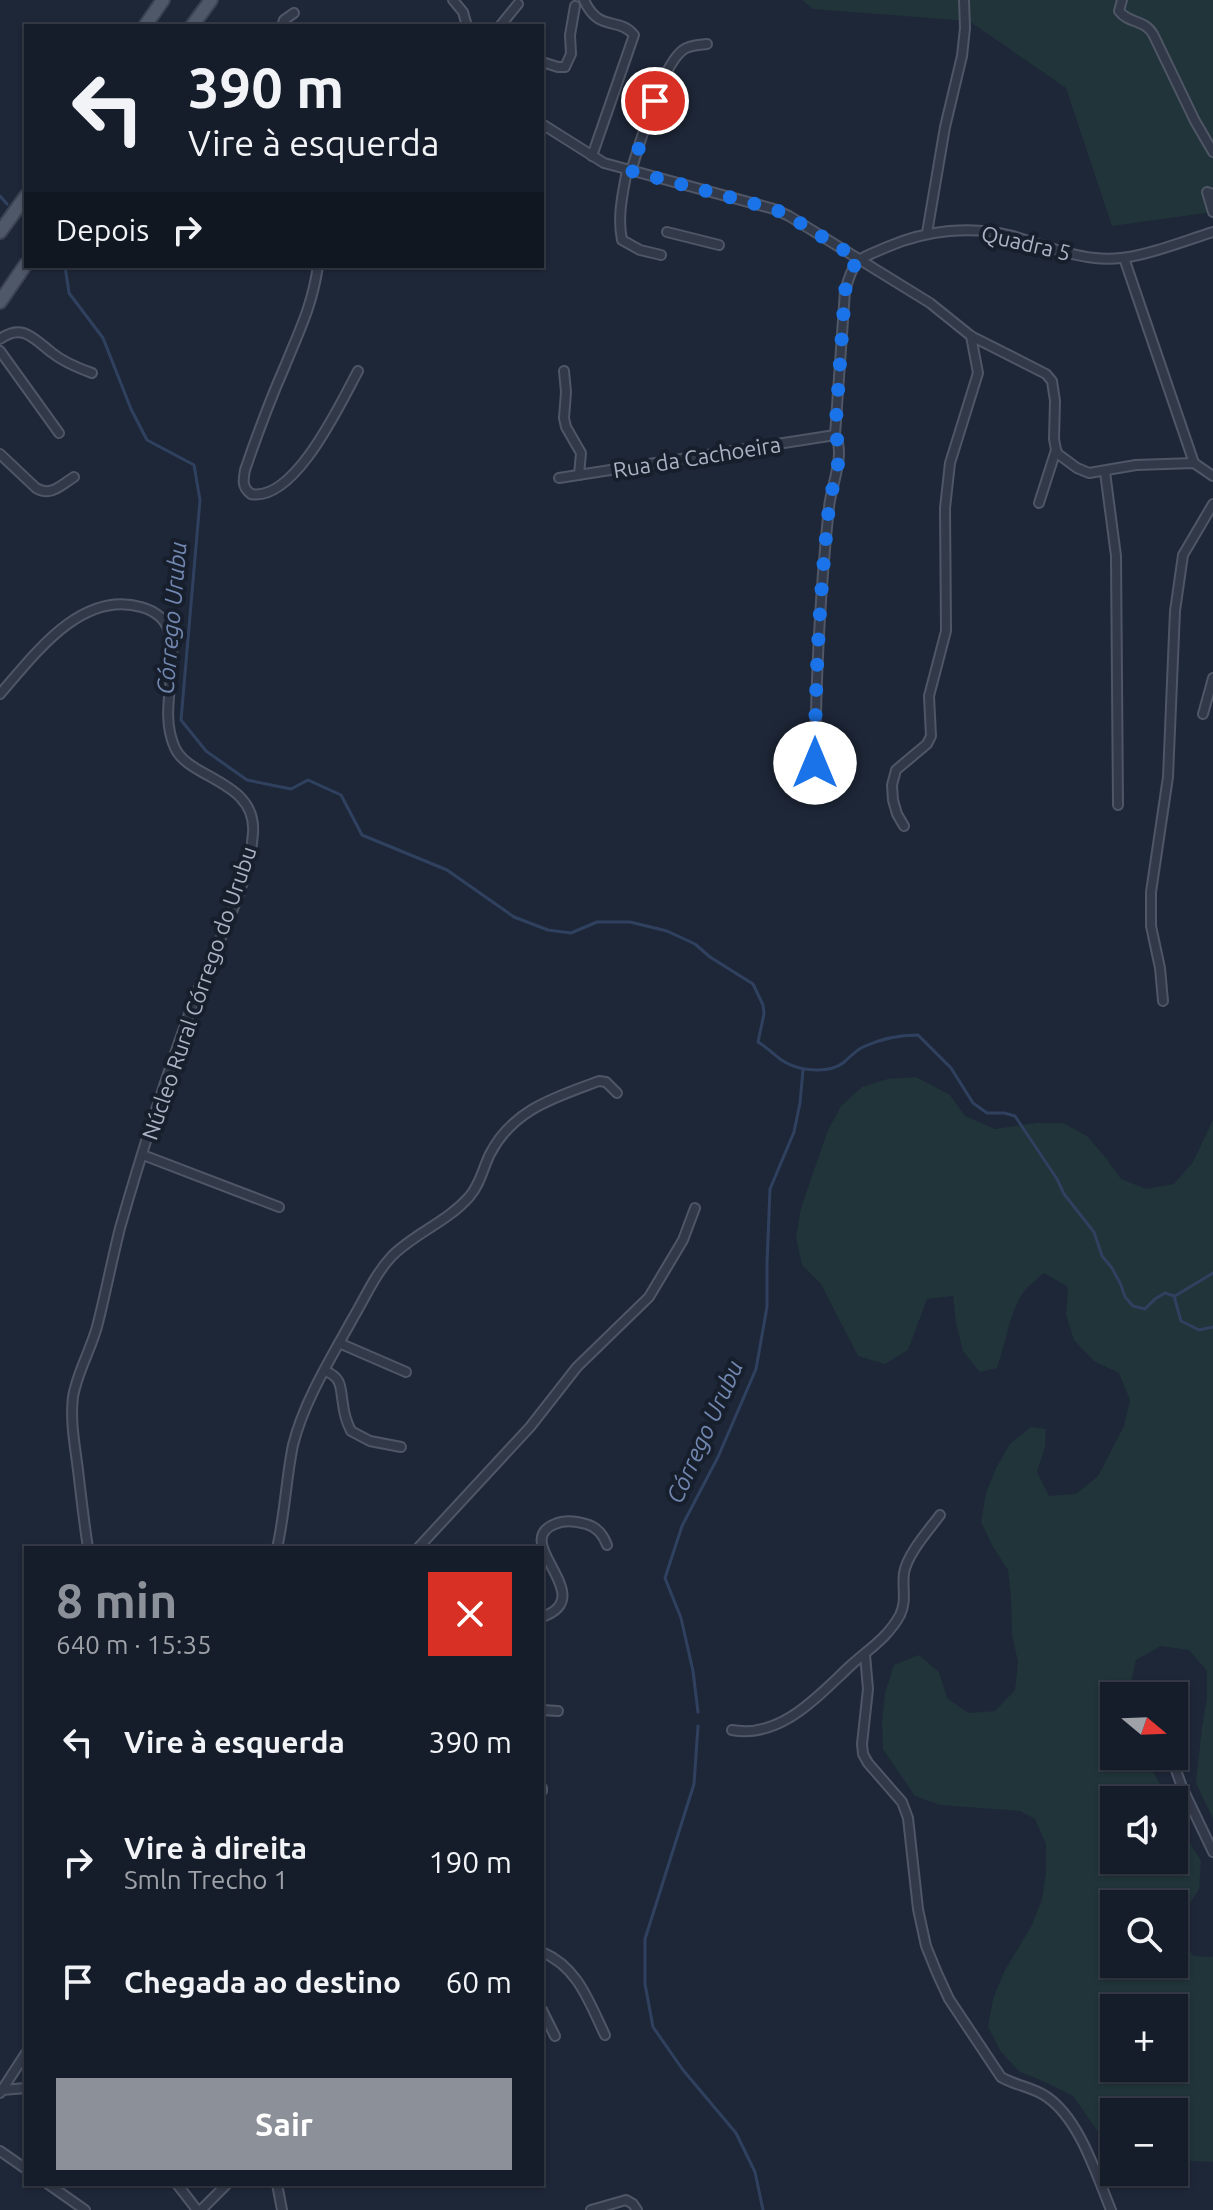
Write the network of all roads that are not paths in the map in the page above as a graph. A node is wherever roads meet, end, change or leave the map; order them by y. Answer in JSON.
{"nodes":[{"id":1,"x":163,"y":0,"type":"edge"},
{"id":2,"x":211,"y":0,"type":"edge"},
{"id":3,"x":453,"y":0,"type":"edge"},
{"id":4,"x":584,"y":0,"type":"edge"},
{"id":5,"x":964,"y":0,"type":"edge"},
{"id":6,"x":1122,"y":0,"type":"edge"},
{"id":7,"x":518,"y":4,"type":"dead end"},
{"id":8,"x":575,"y":6,"type":"dead end"},
{"id":9,"x":294,"y":13,"type":"dead end"},
{"id":10,"x":146,"y":24,"type":"edge"},
{"id":11,"x":193,"y":24,"type":"edge"},
{"id":12,"x":283,"y":24,"type":"edge"},
{"id":13,"x":466,"y":24,"type":"edge"},
{"id":14,"x":502,"y":24,"type":"edge"},
{"id":15,"x":707,"y":44,"type":"dead end"},
{"id":16,"x":544,"y":63,"type":"edge"},
{"id":17,"x":544,"y":125,"type":"edge"},
{"id":18,"x":1213,"y":152,"type":"edge"},
{"id":19,"x":592,"y":156,"type":"junction"},
{"id":20,"x":629,"y":171,"type":"junction"},
{"id":21,"x":1213,"y":194,"type":"edge"},
{"id":22,"x":24,"y":199,"type":"edge"},
{"id":23,"x":1213,"y":212,"type":"edge"},
{"id":24,"x":3,"y":228,"type":"edge"},
{"id":25,"x":667,"y":232,"type":"dead end"},
{"id":26,"x":1213,"y":232,"type":"edge"},
{"id":27,"x":927,"y":233,"type":"junction"},
{"id":28,"x":719,"y":245,"type":"dead end"},
{"id":29,"x":661,"y":255,"type":"dead end"},
{"id":30,"x":1124,"y":258,"type":"junction"},
{"id":31,"x":858,"y":259,"type":"junction"},
{"id":32,"x":24,"y":267,"type":"edge"},
{"id":33,"x":318,"y":268,"type":"edge"},
{"id":34,"x":0,"y":302,"type":"edge"},
{"id":35,"x":971,"y":336,"type":"junction"},
{"id":36,"x":0,"y":339,"type":"edge"},
{"id":37,"x":0,"y":351,"type":"edge"},
{"id":38,"x":358,"y":371,"type":"dead end"},
{"id":39,"x":564,"y":371,"type":"dead end"},
{"id":40,"x":92,"y":373,"type":"dead end"},
{"id":41,"x":59,"y":433,"type":"dead end"},
{"id":42,"x":835,"y":435,"type":"junction"},
{"id":43,"x":1056,"y":450,"type":"junction"},
{"id":44,"x":0,"y":454,"type":"edge"},
{"id":45,"x":1194,"y":463,"type":"junction"},
{"id":46,"x":1105,"y":472,"type":"junction"},
{"id":47,"x":579,"y":475,"type":"junction"},
{"id":48,"x":1213,"y":476,"type":"edge"},
{"id":49,"x":74,"y":477,"type":"dead end"},
{"id":50,"x":559,"y":478,"type":"dead end"},
{"id":51,"x":1039,"y":503,"type":"dead end"},
{"id":52,"x":1213,"y":504,"type":"edge"},
{"id":53,"x":1213,"y":678,"type":"edge"},
{"id":54,"x":0,"y":694,"type":"edge"},
{"id":55,"x":1203,"y":714,"type":"dead end"},
{"id":56,"x":815,"y":792,"type":"dead end"},
{"id":57,"x":1118,"y":805,"type":"dead end"},
{"id":58,"x":904,"y":826,"type":"dead end"},
{"id":59,"x":1163,"y":1001,"type":"dead end"},
{"id":60,"x":617,"y":1093,"type":"dead end"},
{"id":61,"x":143,"y":1155,"type":"junction"},
{"id":62,"x":279,"y":1207,"type":"dead end"},
{"id":63,"x":695,"y":1208,"type":"dead end"},
{"id":64,"x":339,"y":1343,"type":"junction"},
{"id":65,"x":325,"y":1371,"type":"junction"},
{"id":66,"x":406,"y":1372,"type":"dead end"},
{"id":67,"x":401,"y":1447,"type":"dead end"},
{"id":68,"x":940,"y":1515,"type":"dead end"},
{"id":69,"x":607,"y":1545,"type":"dead end"},
{"id":70,"x":88,"y":1546,"type":"edge"},
{"id":71,"x":277,"y":1546,"type":"edge"},
{"id":72,"x":420,"y":1546,"type":"edge"},
{"id":73,"x":543,"y":1546,"type":"edge"},
{"id":74,"x":544,"y":1550,"type":"edge"},
{"id":75,"x":544,"y":1616,"type":"edge"},
{"id":76,"x":865,"y":1655,"type":"junction"},
{"id":77,"x":544,"y":1710,"type":"edge"},
{"id":78,"x":558,"y":1711,"type":"dead end"},
{"id":79,"x":732,"y":1730,"type":"dead end"},
{"id":80,"x":1176,"y":1770,"type":"edge"},
{"id":81,"x":1213,"y":1852,"type":"edge"},
{"id":82,"x":544,"y":1953,"type":"edge"},
{"id":83,"x":544,"y":2014,"type":"edge"},
{"id":84,"x":605,"y":2035,"type":"dead end"},
{"id":85,"x":555,"y":2036,"type":"dead end"},
{"id":86,"x":24,"y":2056,"type":"edge"},
{"id":87,"x":24,"y":2088,"type":"edge"},
{"id":88,"x":1,"y":2091,"type":"edge"},
{"id":89,"x":0,"y":2151,"type":"edge"},
{"id":90,"x":24,"y":2168,"type":"edge"},
{"id":91,"x":51,"y":2186,"type":"edge"},
{"id":92,"x":179,"y":2186,"type":"edge"},
{"id":93,"x":225,"y":2186,"type":"edge"},
{"id":94,"x":277,"y":2186,"type":"edge"},
{"id":95,"x":85,"y":2210,"type":"edge"},
{"id":96,"x":199,"y":2210,"type":"edge"},
{"id":97,"x":282,"y":2210,"type":"edge"},
{"id":98,"x":591,"y":2210,"type":"edge"},
{"id":99,"x":637,"y":2210,"type":"edge"},
{"id":100,"x":1111,"y":2210,"type":"edge"}],
"edges":[{"from":1,"to":10,"type":"main road"},
{"from":2,"to":11,"type":"main road"},
{"from":3,"to":13,"type":"street"},
{"from":4,"to":19,"type":"street"},
{"from":5,"to":27,"type":"street"},
{"from":6,"to":18,"type":"street"},
{"from":7,"to":14,"type":"street"},
{"from":8,"to":16,"type":"street"},
{"from":9,"to":12,"type":"street"},
{"from":15,"to":20,"type":"street"},
{"from":17,"to":19,"type":"street"},
{"from":19,"to":20,"type":"street"},
{"from":20,"to":29,"type":"street"},
{"from":20,"to":31,"type":"street"},
{"from":21,"to":23,"type":"street"},
{"from":22,"to":24,"type":"main road"},
{"from":25,"to":28,"type":"street"},
{"from":26,"to":30,"type":"street","name":"Quadra 5"},
{"from":27,"to":30,"type":"street","name":"Quadra 5"},
{"from":27,"to":31,"type":"street","name":"Quadra 5"},
{"from":30,"to":45,"type":"street"},
{"from":31,"to":35,"type":"street"},
{"from":31,"to":42,"type":"street"},
{"from":32,"to":34,"type":"main road"},
{"from":33,"to":38,"type":"street"},
{"from":35,"to":43,"type":"street"},
{"from":35,"to":58,"type":"street"},
{"from":36,"to":40,"type":"street"},
{"from":37,"to":41,"type":"street"},
{"from":39,"to":47,"type":"street"},
{"from":42,"to":47,"type":"street","name":"Rua da Cachoeira"},
{"from":42,"to":56,"type":"street"},
{"from":43,"to":46,"type":"street"},
{"from":43,"to":51,"type":"street"},
{"from":44,"to":49,"type":"street"},
{"from":45,"to":46,"type":"street"},
{"from":45,"to":48,"type":"street"},
{"from":46,"to":57,"type":"street"},
{"from":47,"to":50,"type":"street","name":"Rua da Cachoeira"},
{"from":52,"to":59,"type":"street"},
{"from":53,"to":55,"type":"street"},
{"from":54,"to":61,"type":"street","name":"Núcleo Rural Córrego do Urubu"},
{"from":60,"to":64,"type":"street"},
{"from":61,"to":62,"type":"street"},
{"from":61,"to":70,"type":"street","name":"Núcleo Rural Córrego do Urubu"},
{"from":63,"to":72,"type":"street"},
{"from":64,"to":65,"type":"street"},
{"from":64,"to":66,"type":"street"},
{"from":65,"to":67,"type":"street"},
{"from":65,"to":71,"type":"street"},
{"from":68,"to":76,"type":"street"},
{"from":69,"to":73,"type":"street"},
{"from":74,"to":75,"type":"street"},
{"from":76,"to":79,"type":"street"},
{"from":76,"to":100,"type":"street"},
{"from":77,"to":78,"type":"street"},
{"from":80,"to":81,"type":"street"},
{"from":82,"to":84,"type":"street"},
{"from":83,"to":85,"type":"street"},
{"from":86,"to":88,"type":"street"},
{"from":87,"to":88,"type":"street"},
{"from":89,"to":90,"type":"street"},
{"from":91,"to":95,"type":"street"},
{"from":92,"to":96,"type":"street"},
{"from":93,"to":96,"type":"street"},
{"from":94,"to":97,"type":"street"},
{"from":98,"to":99,"type":"street"}]}
